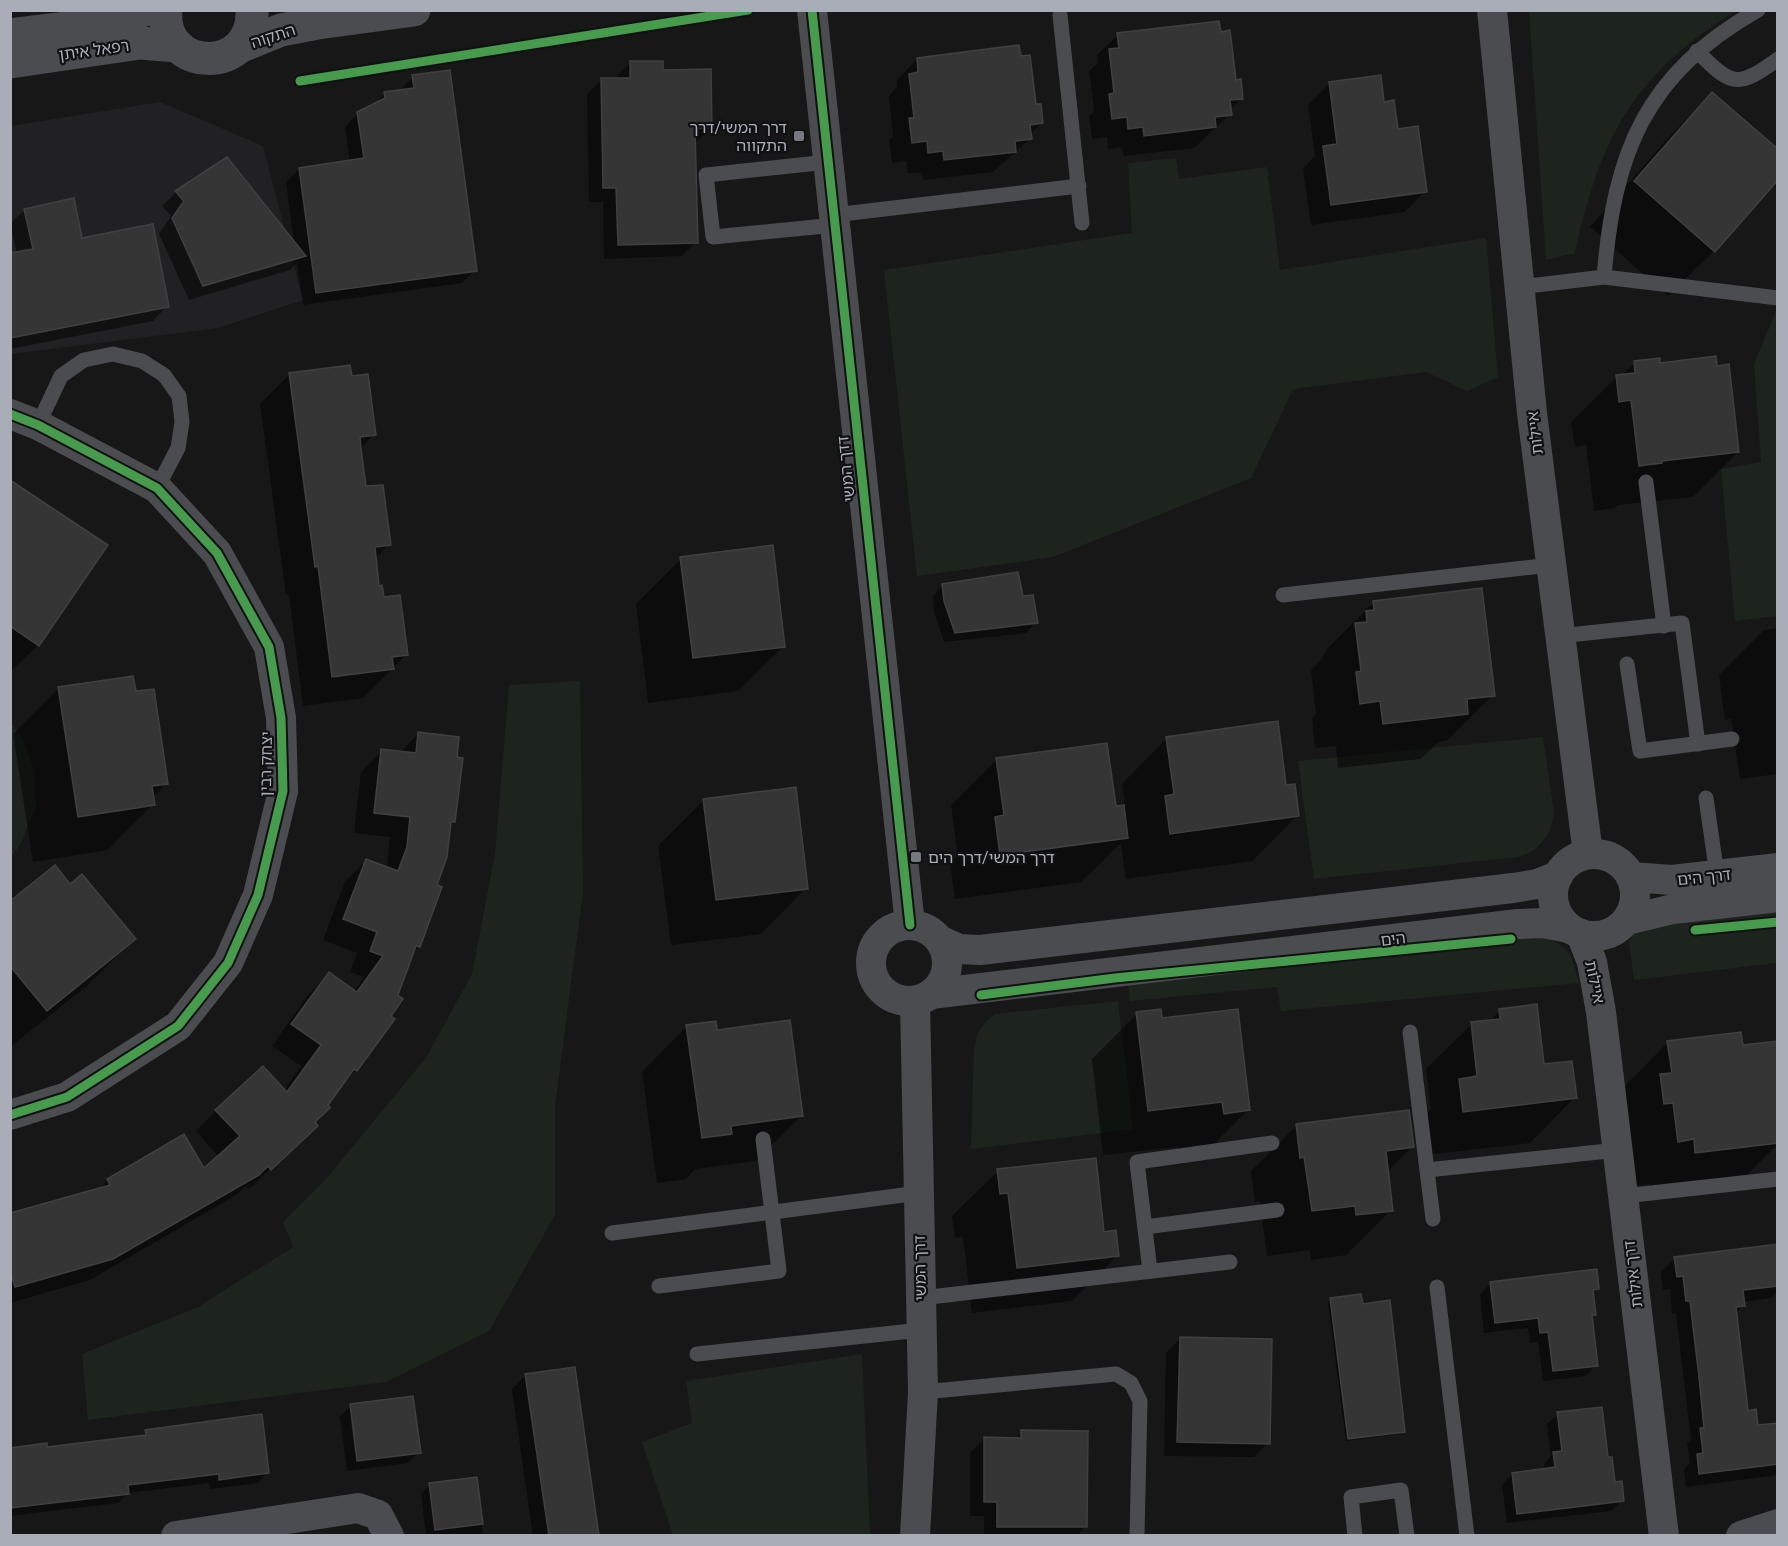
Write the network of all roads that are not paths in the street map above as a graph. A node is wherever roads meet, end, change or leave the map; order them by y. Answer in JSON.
{"nodes":[{"id":1,"x":145,"y":10,"type":"edge"},
{"id":2,"x":166,"y":10,"type":"edge"},
{"id":3,"x":252,"y":10,"type":"edge"},
{"id":4,"x":414,"y":10,"type":"edge"},
{"id":5,"x":812,"y":10,"type":"edge"},
{"id":6,"x":1492,"y":10,"type":"edge"},
{"id":7,"x":1758,"y":10,"type":"edge"},
{"id":8,"x":1060,"y":15,"type":"dead end"},
{"id":9,"x":87,"y":19,"type":"edge"},
{"id":10,"x":10,"y":34,"type":"edge"},
{"id":11,"x":178,"y":46,"type":"junction"},
{"id":12,"x":239,"y":47,"type":"junction"},
{"id":13,"x":1698,"y":51,"type":"junction"},
{"id":14,"x":1778,"y":59,"type":"edge"},
{"id":15,"x":10,"y":62,"type":"edge"},
{"id":16,"x":828,"y":162,"type":"junction"},
{"id":17,"x":1079,"y":186,"type":"junction"},
{"id":18,"x":834,"y":220,"type":"junction"},
{"id":19,"x":1082,"y":223,"type":"dead end"},
{"id":20,"x":1604,"y":278,"type":"junction"},
{"id":21,"x":1520,"y":287,"type":"junction"},
{"id":22,"x":1778,"y":298,"type":"edge"},
{"id":23,"x":10,"y":414,"type":"edge"},
{"id":24,"x":38,"y":425,"type":"junction"},
{"id":25,"x":1647,"y":482,"type":"dead end"},
{"id":26,"x":157,"y":488,"type":"junction"},
{"id":27,"x":1551,"y":565,"type":"junction"},
{"id":28,"x":1283,"y":595,"type":"dead end"},
{"id":29,"x":1664,"y":626,"type":"junction"},
{"id":30,"x":1559,"y":636,"type":"junction"},
{"id":31,"x":1628,"y":664,"type":"dead end"},
{"id":32,"x":1732,"y":740,"type":"dead end"},
{"id":33,"x":1698,"y":744,"type":"junction"},
{"id":34,"x":1706,"y":798,"type":"dead end"},
{"id":35,"x":1588,"y":854,"type":"junction"},
{"id":36,"x":1778,"y":868,"type":"edge"},
{"id":37,"x":1717,"y":875,"type":"junction"},
{"id":38,"x":1558,"y":876,"type":"junction"},
{"id":39,"x":1631,"y":877,"type":"junction"},
{"id":40,"x":1778,"y":897,"type":"edge"},
{"id":41,"x":1625,"y":922,"type":"junction"},
{"id":42,"x":910,"y":925,"type":"junction"},
{"id":43,"x":1575,"y":931,"type":"junction"},
{"id":44,"x":941,"y":941,"type":"junction"},
{"id":45,"x":923,"y":998,"type":"junction"},
{"id":46,"x":1601,"y":1012,"type":"junction"},
{"id":47,"x":1410,"y":1032,"type":"dead end"},
{"id":48,"x":10,"y":1115,"type":"edge"},
{"id":49,"x":763,"y":1139,"type":"dead end"},
{"id":50,"x":1272,"y":1143,"type":"dead end"},
{"id":51,"x":1618,"y":1150,"type":"junction"},
{"id":52,"x":1427,"y":1170,"type":"junction"},
{"id":53,"x":1778,"y":1179,"type":"edge"},
{"id":54,"x":919,"y":1193,"type":"junction"},
{"id":55,"x":1624,"y":1196,"type":"junction"},
{"id":56,"x":1278,"y":1210,"type":"dead end"},
{"id":57,"x":772,"y":1214,"type":"junction"},
{"id":58,"x":1433,"y":1219,"type":"dead end"},
{"id":59,"x":1145,"y":1227,"type":"junction"},
{"id":60,"x":612,"y":1233,"type":"dead end"},
{"id":61,"x":1230,"y":1262,"type":"dead end"},
{"id":62,"x":1149,"y":1271,"type":"junction"},
{"id":63,"x":659,"y":1286,"type":"dead end"},
{"id":64,"x":1437,"y":1287,"type":"dead end"},
{"id":65,"x":921,"y":1298,"type":"junction"},
{"id":66,"x":921,"y":1330,"type":"junction"},
{"id":67,"x":697,"y":1354,"type":"dead end"},
{"id":68,"x":923,"y":1392,"type":"junction"},
{"id":69,"x":1778,"y":1524,"type":"edge"},
{"id":70,"x":176,"y":1536,"type":"edge"},
{"id":71,"x":389,"y":1536,"type":"edge"},
{"id":72,"x":915,"y":1536,"type":"edge"},
{"id":73,"x":1137,"y":1536,"type":"edge"},
{"id":74,"x":1355,"y":1536,"type":"edge"},
{"id":75,"x":1407,"y":1536,"type":"edge"},
{"id":76,"x":1467,"y":1536,"type":"edge"},
{"id":77,"x":1664,"y":1536,"type":"edge"},
{"id":78,"x":1741,"y":1536,"type":"edge"}],
"edges":[{"from":1,"to":9,"type":"street","name":"רפאל איתן"},
{"from":2,"to":11,"type":"street"},
{"from":3,"to":12,"type":"street"},
{"from":4,"to":12,"type":"street","name":"התקוה"},
{"from":5,"to":16,"type":"street","name":"דדך המשי"},
{"from":6,"to":21,"type":"street","name":"איילות"},
{"from":7,"to":13,"type":"lane"},
{"from":8,"to":17,"type":"lane"},
{"from":9,"to":10,"type":"street","name":"רפאל איתן"},
{"from":11,"to":12,"type":"street","name":"התקוה"},
{"from":11,"to":15,"type":"street","name":"רפאל איתן"},
{"from":13,"to":14,"type":"lane"},
{"from":13,"to":20,"type":"lane"},
{"from":16,"to":18,"type":"street","name":"דדך המשי"},
{"from":16,"to":18,"type":"lane"},
{"from":17,"to":18,"type":"lane"},
{"from":17,"to":19,"type":"lane"},
{"from":18,"to":42,"type":"street","name":"דדך המשי"},
{"from":20,"to":21,"type":"lane"},
{"from":20,"to":22,"type":"lane"},
{"from":21,"to":27,"type":"street","name":"איילות"},
{"from":23,"to":24,"type":"street","name":"יצחק רבין"},
{"from":24,"to":26,"type":"street","name":"יצחק רבין"},
{"from":24,"to":26,"type":"lane"},
{"from":25,"to":29,"type":"lane"},
{"from":26,"to":48,"type":"street","name":"יצחק רבין"},
{"from":27,"to":28,"type":"lane"},
{"from":27,"to":30,"type":"street","name":"איילות"},
{"from":29,"to":30,"type":"lane"},
{"from":29,"to":33,"type":"lane"},
{"from":30,"to":35,"type":"street","name":"איילות"},
{"from":31,"to":33,"type":"lane"},
{"from":32,"to":33,"type":"lane"},
{"from":34,"to":37,"type":"lane"},
{"from":35,"to":38,"type":"street"},
{"from":35,"to":39,"type":"street"},
{"from":36,"to":37,"type":"street","name":"דרך הים"},
{"from":37,"to":39,"type":"street","name":"דרך הים"},
{"from":38,"to":43,"type":"street"},
{"from":38,"to":44,"type":"street"},
{"from":39,"to":41,"type":"street"},
{"from":40,"to":41,"type":"street"},
{"from":41,"to":43,"type":"street"},
{"from":41,"to":46,"type":"street","name":"איילות"},
{"from":42,"to":44,"type":"street"},
{"from":42,"to":45,"type":"street"},
{"from":43,"to":45,"type":"street","name":"הים"},
{"from":43,"to":46,"type":"street","name":"איילות"},
{"from":44,"to":45,"type":"street"},
{"from":45,"to":54,"type":"street","name":"דרך המשי"},
{"from":46,"to":51,"type":"street","name":"דרך אילות"},
{"from":47,"to":52,"type":"lane"},
{"from":49,"to":57,"type":"lane"},
{"from":50,"to":59,"type":"lane"},
{"from":51,"to":52,"type":"lane"},
{"from":51,"to":55,"type":"street","name":"דרך אילות"},
{"from":52,"to":58,"type":"lane"},
{"from":53,"to":55,"type":"lane"},
{"from":54,"to":57,"type":"lane"},
{"from":54,"to":65,"type":"street","name":"דרך המשי"},
{"from":55,"to":77,"type":"street","name":"דרך אילות"},
{"from":56,"to":59,"type":"lane"},
{"from":57,"to":60,"type":"lane"},
{"from":57,"to":63,"type":"lane"},
{"from":59,"to":62,"type":"lane"},
{"from":61,"to":62,"type":"lane"},
{"from":62,"to":65,"type":"lane"},
{"from":64,"to":76,"type":"lane"},
{"from":65,"to":66,"type":"street","name":"דרך המשי"},
{"from":66,"to":67,"type":"lane"},
{"from":66,"to":68,"type":"street","name":"דרך המשי"},
{"from":68,"to":72,"type":"street","name":"דרך המשי"},
{"from":68,"to":73,"type":"lane"},
{"from":69,"to":78,"type":"street"},
{"from":70,"to":71,"type":"street"},
{"from":74,"to":75,"type":"lane"}]}
